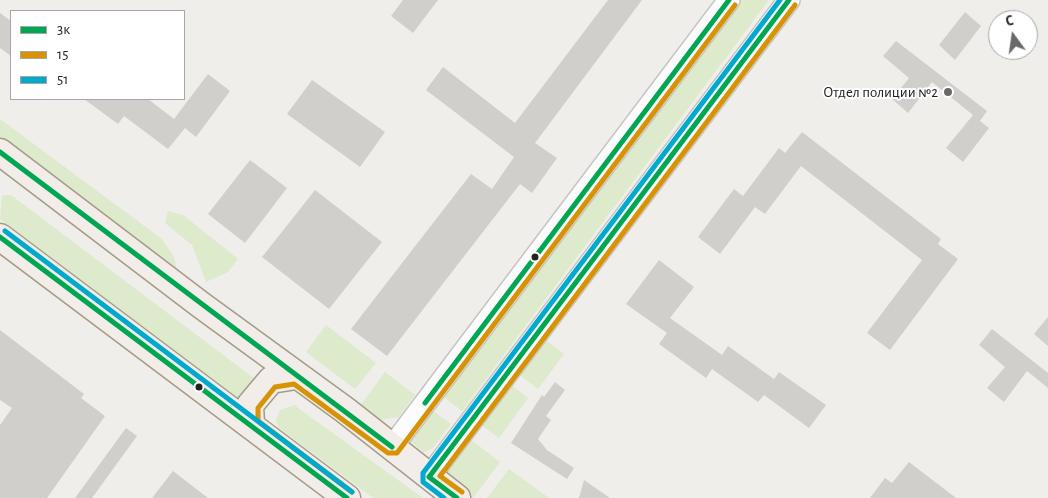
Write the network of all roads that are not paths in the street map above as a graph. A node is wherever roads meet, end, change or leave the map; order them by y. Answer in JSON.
{"nodes":[{"id":1,"x":728,"y":0,"type":"edge"},
{"id":2,"x":789,"y":0,"type":"edge"},
{"id":3,"x":2,"y":157,"type":"edge"},
{"id":4,"x":0,"y":237,"type":"edge"},
{"id":5,"x":296,"y":376,"type":"junction"},
{"id":6,"x":251,"y":425,"type":"junction"},
{"id":7,"x":392,"y":447,"type":"junction"},
{"id":8,"x":430,"y":477,"type":"junction"},
{"id":9,"x":348,"y":498,"type":"edge"},
{"id":10,"x":457,"y":498,"type":"edge"}],
"edges":[{"from":1,"to":7,"type":"street"},
{"from":2,"to":8,"type":"street"},
{"from":3,"to":5,"type":"main road"},
{"from":4,"to":6,"type":"main road"},
{"from":5,"to":6,"type":"main road"},
{"from":5,"to":7,"type":"main road"},
{"from":6,"to":9,"type":"main road"},
{"from":7,"to":8,"type":"main road"},
{"from":8,"to":10,"type":"main road"}]}
